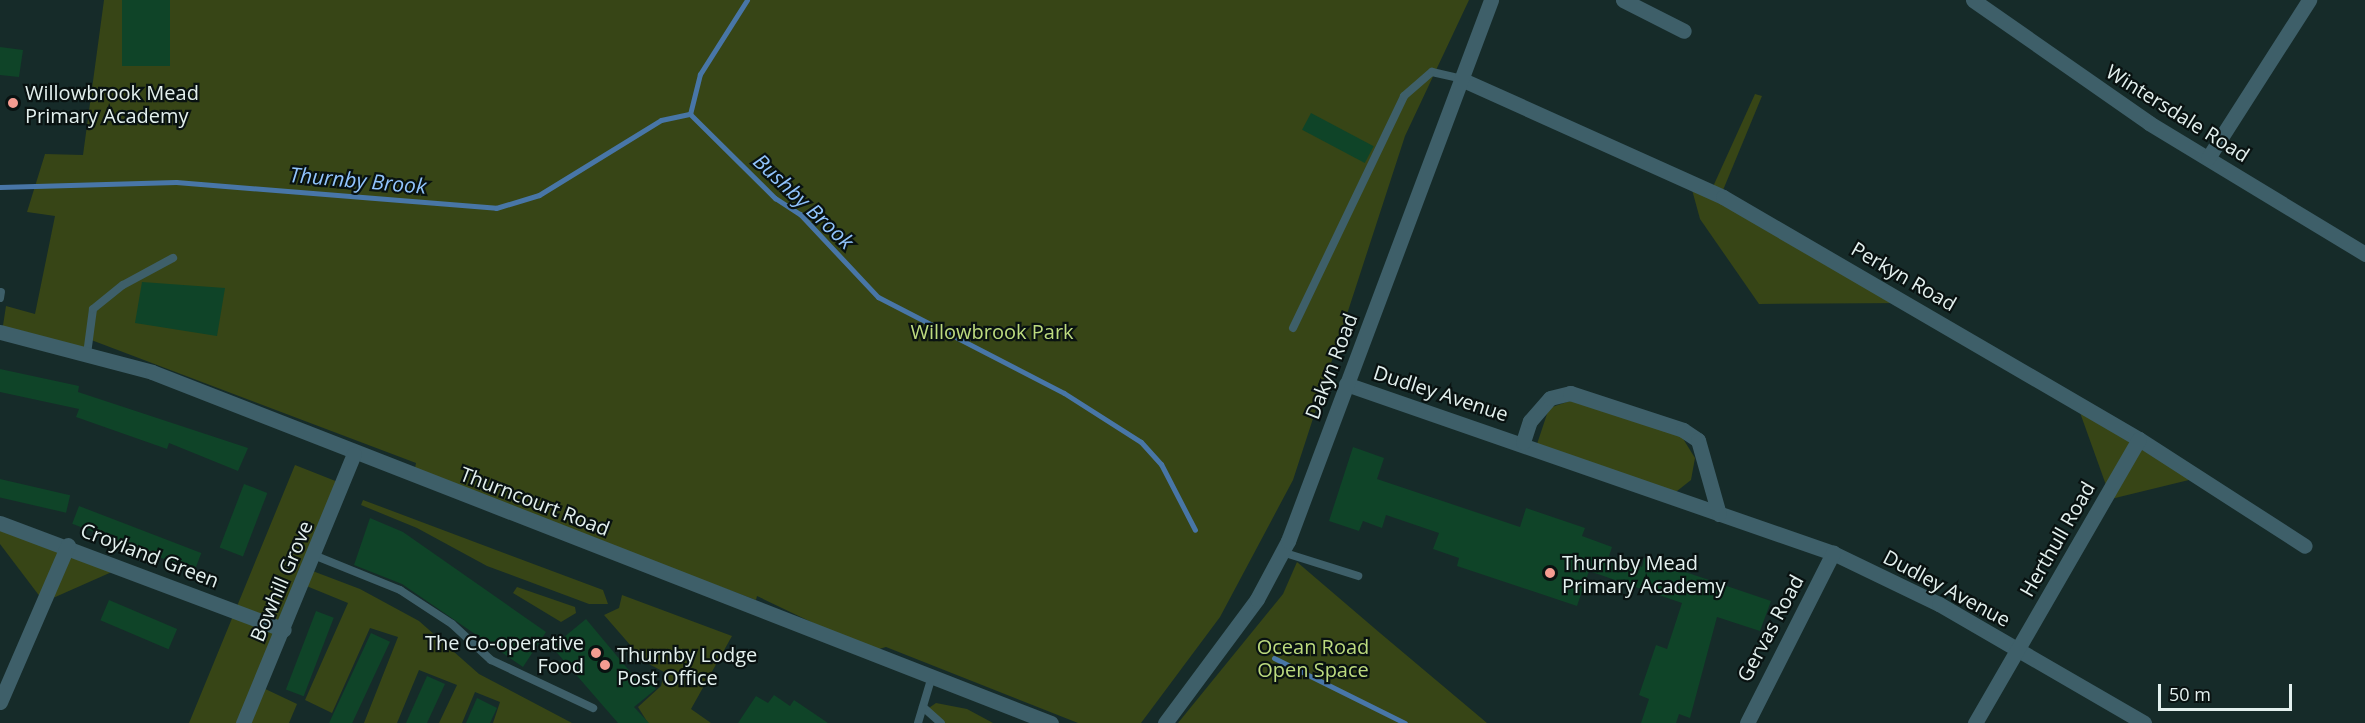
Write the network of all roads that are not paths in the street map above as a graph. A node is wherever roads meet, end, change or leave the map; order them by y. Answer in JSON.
{"nodes":[{"id":1,"x":1491,"y":0,"type":"edge"},
{"id":2,"x":1623,"y":0,"type":"edge"},
{"id":3,"x":1973,"y":0,"type":"edge"},
{"id":4,"x":2309,"y":0,"type":"edge"},
{"id":5,"x":1684,"y":30,"type":"dead end"},
{"id":6,"x":1463,"y":80,"type":"junction"},
{"id":7,"x":2208,"y":158,"type":"junction"},
{"id":8,"x":2365,"y":254,"type":"edge"},
{"id":9,"x":174,"y":258,"type":"dead end"},
{"id":10,"x":1293,"y":328,"type":"dead end"},
{"id":11,"x":0,"y":332,"type":"edge"},
{"id":12,"x":87,"y":354,"type":"junction"},
{"id":13,"x":1346,"y":384,"type":"junction"},
{"id":14,"x":2139,"y":439,"type":"junction"},
{"id":15,"x":1522,"y":442,"type":"junction"},
{"id":16,"x":354,"y":454,"type":"junction"},
{"id":17,"x":1719,"y":514,"type":"junction"},
{"id":18,"x":0,"y":523,"type":"edge"},
{"id":19,"x":68,"y":545,"type":"junction"},
{"id":20,"x":2305,"y":546,"type":"dead end"},
{"id":21,"x":1282,"y":552,"type":"junction"},
{"id":22,"x":1833,"y":553,"type":"junction"},
{"id":23,"x":316,"y":556,"type":"junction"},
{"id":24,"x":1358,"y":576,"type":"dead end"},
{"id":25,"x":284,"y":630,"type":"junction"},
{"id":26,"x":2018,"y":649,"type":"junction"},
{"id":27,"x":933,"y":674,"type":"junction"},
{"id":28,"x":1,"y":697,"type":"edge"},
{"id":29,"x":923,"y":707,"type":"junction"},
{"id":30,"x":594,"y":708,"type":"dead end"},
{"id":31,"x":1020,"y":716,"type":"edge"},
{"id":32,"x":243,"y":723,"type":"edge"},
{"id":33,"x":918,"y":723,"type":"edge"},
{"id":34,"x":941,"y":723,"type":"edge"},
{"id":35,"x":1052,"y":723,"type":"edge"},
{"id":36,"x":1165,"y":723,"type":"edge"},
{"id":37,"x":1746,"y":723,"type":"edge"},
{"id":38,"x":1975,"y":723,"type":"edge"},
{"id":39,"x":2144,"y":723,"type":"edge"}],
"edges":[{"from":1,"to":6,"type":"street","name":"Dakyn Road"},
{"from":2,"to":5,"type":"street"},
{"from":3,"to":7,"type":"street","name":"Wintersdale Road"},
{"from":4,"to":7,"type":"street"},
{"from":6,"to":10,"type":"lane"},
{"from":6,"to":13,"type":"street","name":"Dakyn Road"},
{"from":6,"to":14,"type":"street","name":"Perkyn Road"},
{"from":7,"to":8,"type":"street","name":"Wintersdale Road"},
{"from":9,"to":12,"type":"lane"},
{"from":11,"to":12,"type":"street","name":"Thurncourt Road"},
{"from":12,"to":16,"type":"street","name":"Thurncourt Road"},
{"from":13,"to":15,"type":"street","name":"Dudley Avenue"},
{"from":13,"to":21,"type":"street","name":"Dakyn Road"},
{"from":14,"to":20,"type":"street","name":"Perkyn Road"},
{"from":14,"to":26,"type":"street","name":"Herthull Road"},
{"from":15,"to":17,"type":"street","name":"Dudley Avenue"},
{"from":15,"to":17,"type":"street","name":"Dudley Avenue"},
{"from":16,"to":23,"type":"street","name":"Bowhill Grove"},
{"from":16,"to":27,"type":"street","name":"Thurncourt Road"},
{"from":17,"to":22,"type":"street","name":"Dudley Avenue"},
{"from":18,"to":19,"type":"street","name":"Croyland Green"},
{"from":19,"to":25,"type":"street","name":"Croyland Green"},
{"from":19,"to":28,"type":"street"},
{"from":21,"to":24,"type":"lane"},
{"from":21,"to":36,"type":"street","name":"Dakyn Road"},
{"from":22,"to":26,"type":"street","name":"Dudley Avenue"},
{"from":22,"to":37,"type":"street","name":"Gervas Road"},
{"from":23,"to":25,"type":"street","name":"Bowhill Grove"},
{"from":23,"to":30,"type":"lane"},
{"from":25,"to":32,"type":"street","name":"Bowhill Grove"},
{"from":26,"to":38,"type":"street","name":"Herthull Road"},
{"from":26,"to":39,"type":"street","name":"Dudley Avenue"},
{"from":27,"to":29,"type":"lane"},
{"from":27,"to":31,"type":"street","name":"Thurncourt Road"},
{"from":29,"to":33,"type":"lane"},
{"from":29,"to":34,"type":"lane"},
{"from":31,"to":35,"type":"street","name":"Thurncourt Road"}]}
